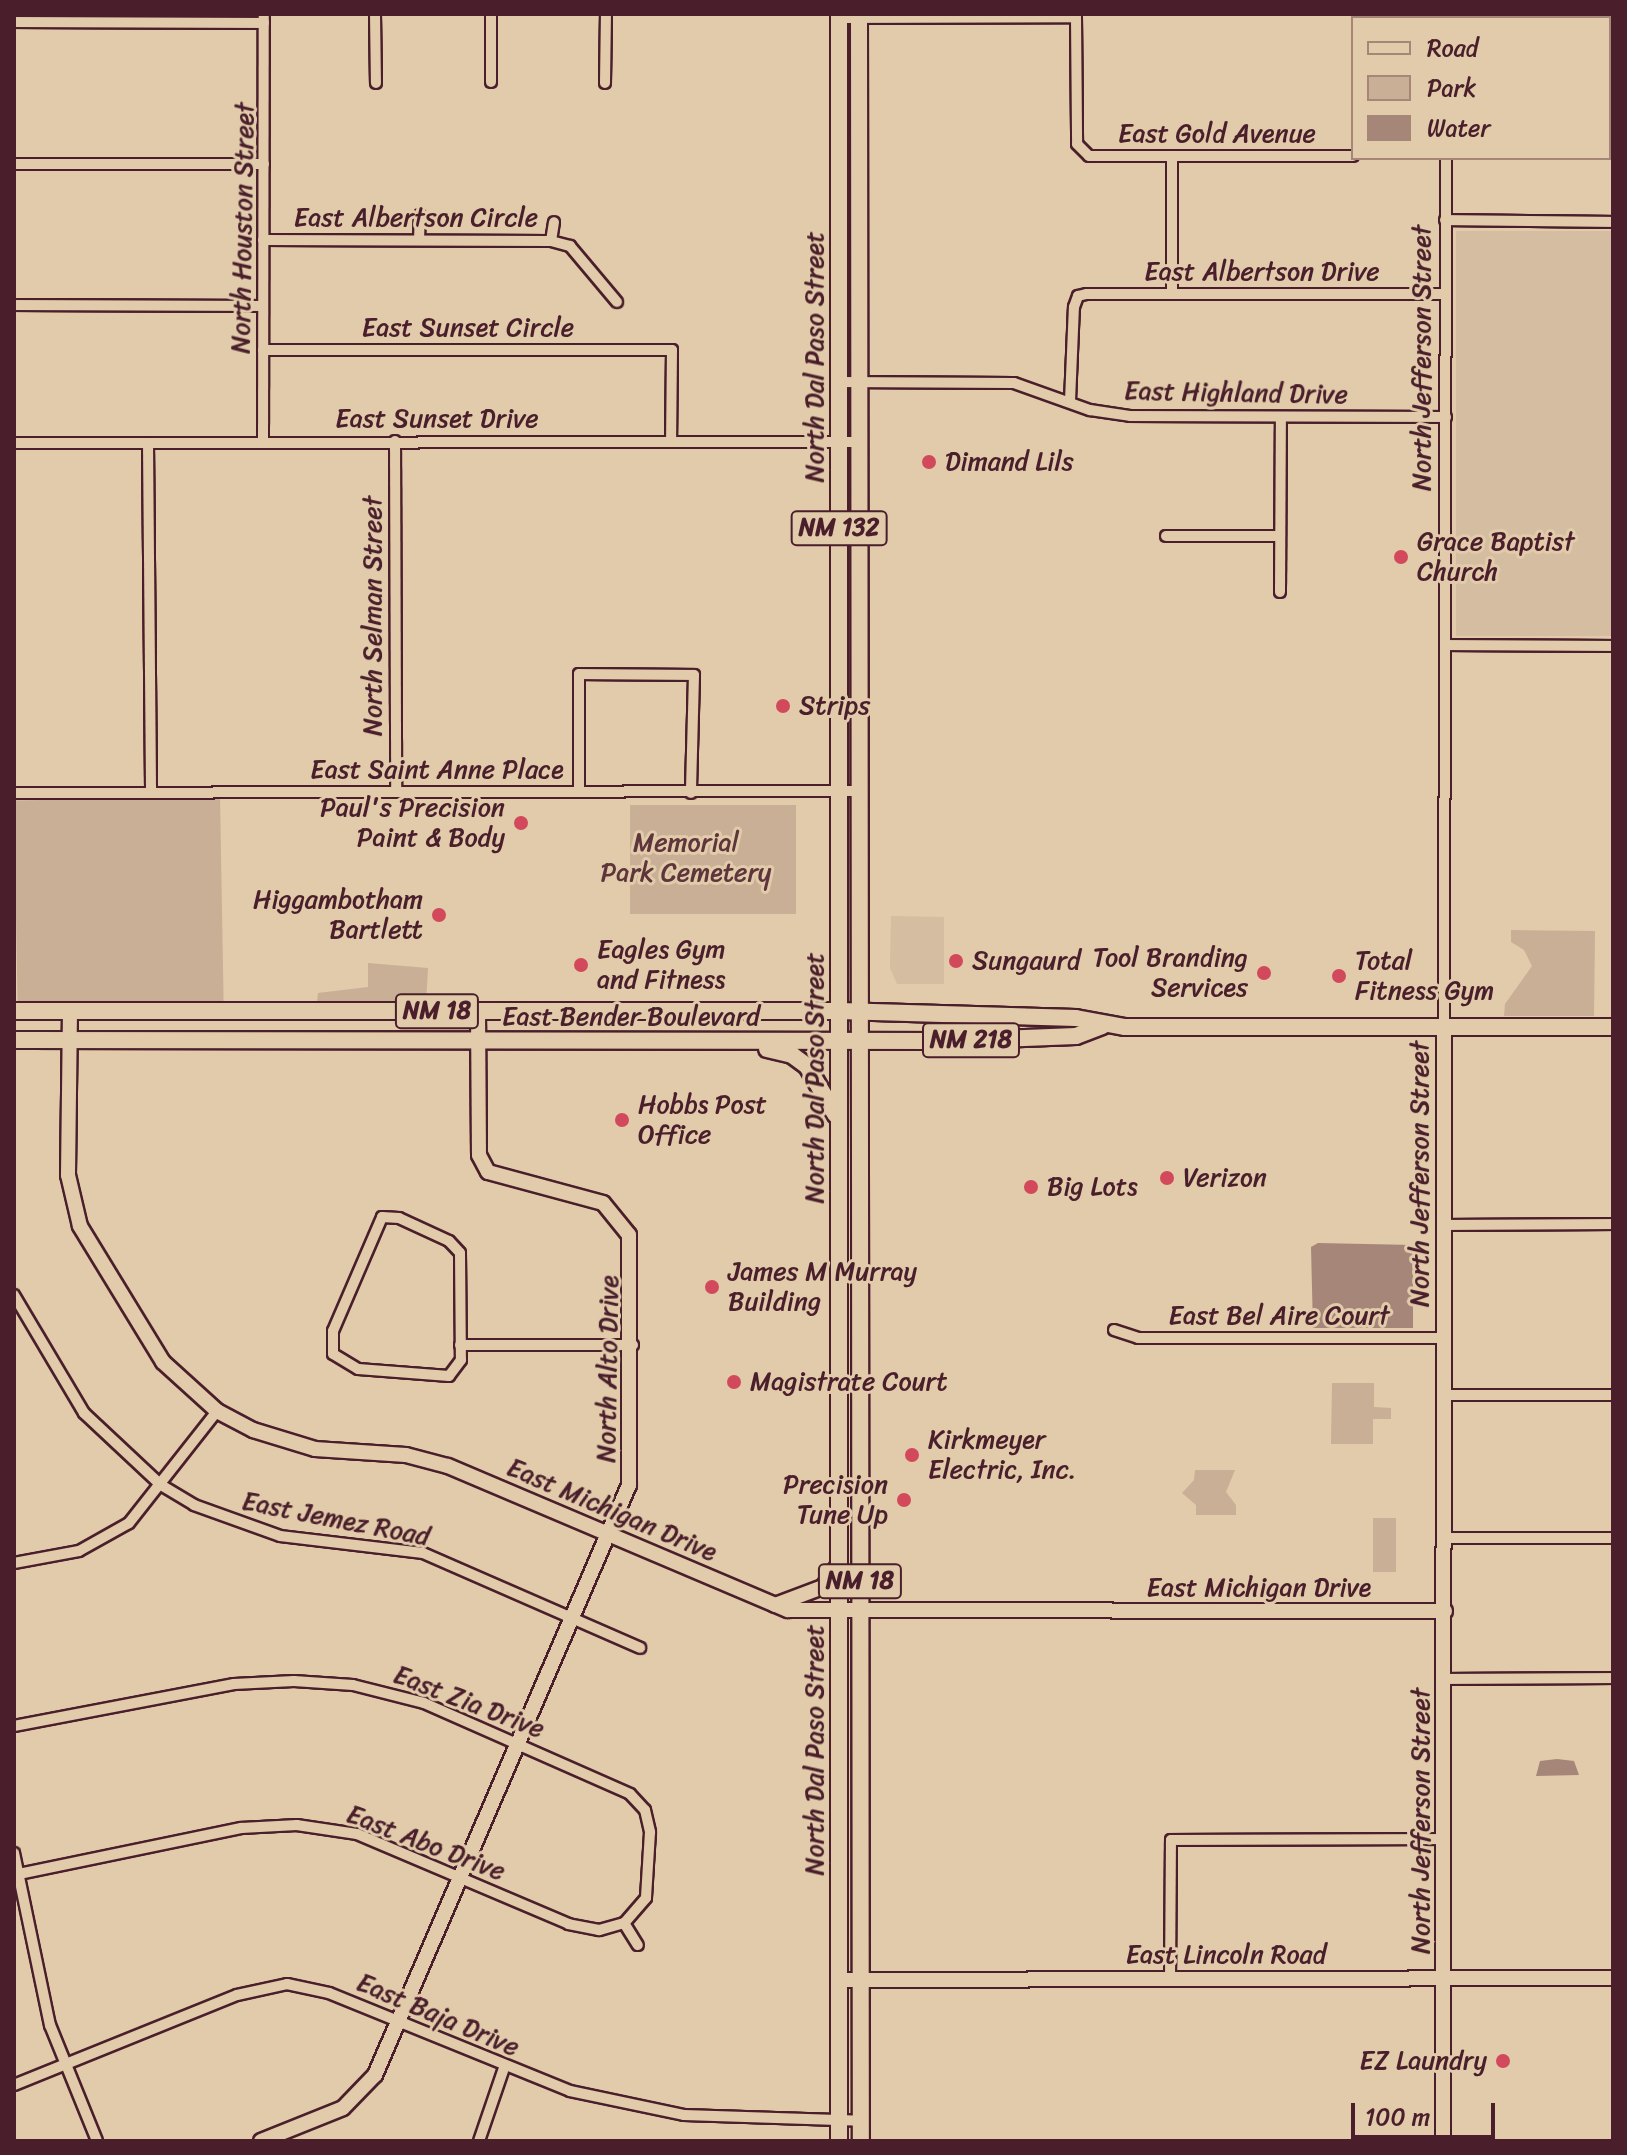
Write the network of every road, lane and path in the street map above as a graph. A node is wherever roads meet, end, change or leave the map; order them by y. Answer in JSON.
{"nodes":[{"id":1,"x":375,"y":14,"type":"edge"},
{"id":2,"x":491,"y":14,"type":"edge"},
{"id":3,"x":606,"y":14,"type":"edge"},
{"id":4,"x":839,"y":16,"type":"edge"},
{"id":5,"x":859,"y":16,"type":"edge"},
{"id":6,"x":119,"y":18,"type":"edge"},
{"id":7,"x":264,"y":18,"type":"edge"},
{"id":8,"x":14,"y":22,"type":"edge"},
{"id":9,"x":491,"y":82,"type":"dead end"},
{"id":10,"x":376,"y":83,"type":"dead end"},
{"id":11,"x":605,"y":83,"type":"dead end"},
{"id":12,"x":1172,"y":156,"type":"junction"},
{"id":13,"x":1351,"y":156,"type":"edge"},
{"id":14,"x":1446,"y":160,"type":"edge"},
{"id":15,"x":14,"y":164,"type":"edge"},
{"id":16,"x":264,"y":164,"type":"junction"},
{"id":17,"x":420,"y":215,"type":"dead end"},
{"id":18,"x":1445,"y":220,"type":"junction"},
{"id":19,"x":554,"y":222,"type":"dead end"},
{"id":20,"x":1613,"y":222,"type":"edge"},
{"id":21,"x":263,"y":240,"type":"junction"},
{"id":22,"x":419,"y":240,"type":"junction"},
{"id":23,"x":551,"y":241,"type":"junction"},
{"id":24,"x":1172,"y":294,"type":"junction"},
{"id":25,"x":1446,"y":294,"type":"junction"},
{"id":26,"x":617,"y":302,"type":"dead end"},
{"id":27,"x":14,"y":305,"type":"edge"},
{"id":28,"x":263,"y":306,"type":"junction"},
{"id":29,"x":263,"y":350,"type":"junction"},
{"id":30,"x":839,"y":382,"type":"junction"},
{"id":31,"x":859,"y":382,"type":"junction"},
{"id":32,"x":1070,"y":401,"type":"junction"},
{"id":33,"x":1446,"y":417,"type":"junction"},
{"id":34,"x":1281,"y":418,"type":"junction"},
{"id":35,"x":395,"y":441,"type":"junction"},
{"id":36,"x":671,"y":441,"type":"junction"},
{"id":37,"x":263,"y":442,"type":"junction"},
{"id":38,"x":839,"y":442,"type":"junction"},
{"id":39,"x":859,"y":442,"type":"junction"},
{"id":40,"x":14,"y":443,"type":"edge"},
{"id":41,"x":148,"y":443,"type":"junction"},
{"id":42,"x":1166,"y":536,"type":"dead end"},
{"id":43,"x":1280,"y":536,"type":"junction"},
{"id":44,"x":1280,"y":592,"type":"dead end"},
{"id":45,"x":1446,"y":645,"type":"junction"},
{"id":46,"x":1613,"y":646,"type":"edge"},
{"id":47,"x":579,"y":791,"type":"junction"},
{"id":48,"x":839,"y":791,"type":"junction"},
{"id":49,"x":859,"y":791,"type":"junction"},
{"id":50,"x":396,"y":792,"type":"junction"},
{"id":51,"x":14,"y":793,"type":"edge"},
{"id":52,"x":151,"y":793,"type":"junction"},
{"id":53,"x":691,"y":793,"type":"junction"},
{"id":54,"x":14,"y":1011,"type":"edge"},
{"id":55,"x":70,"y":1011,"type":"junction"},
{"id":56,"x":478,"y":1011,"type":"junction"},
{"id":57,"x":674,"y":1011,"type":"junction"},
{"id":58,"x":839,"y":1011,"type":"junction"},
{"id":59,"x":860,"y":1012,"type":"junction"},
{"id":60,"x":1102,"y":1026,"type":"junction"},
{"id":61,"x":1444,"y":1027,"type":"junction"},
{"id":62,"x":1613,"y":1027,"type":"edge"},
{"id":63,"x":14,"y":1040,"type":"edge"},
{"id":64,"x":69,"y":1040,"type":"junction"},
{"id":65,"x":478,"y":1041,"type":"junction"},
{"id":66,"x":839,"y":1041,"type":"junction"},
{"id":67,"x":860,"y":1041,"type":"junction"},
{"id":68,"x":668,"y":1042,"type":"junction"},
{"id":69,"x":747,"y":1042,"type":"junction"},
{"id":70,"x":839,"y":1121,"type":"junction"},
{"id":71,"x":1613,"y":1224,"type":"edge"},
{"id":72,"x":1445,"y":1225,"type":"junction"},
{"id":73,"x":14,"y":1295,"type":"edge"},
{"id":74,"x":1114,"y":1330,"type":"dead end"},
{"id":75,"x":1444,"y":1338,"type":"junction"},
{"id":76,"x":460,"y":1345,"type":"junction"},
{"id":77,"x":633,"y":1345,"type":"junction"},
{"id":78,"x":1445,"y":1395,"type":"junction"},
{"id":79,"x":1613,"y":1395,"type":"edge"},
{"id":80,"x":217,"y":1411,"type":"junction"},
{"id":81,"x":161,"y":1485,"type":"junction"},
{"id":82,"x":611,"y":1534,"type":"junction"},
{"id":83,"x":1445,"y":1538,"type":"junction"},
{"id":84,"x":1613,"y":1538,"type":"edge"},
{"id":85,"x":14,"y":1563,"type":"edge"},
{"id":86,"x":839,"y":1564,"type":"junction"},
{"id":87,"x":775,"y":1606,"type":"junction"},
{"id":88,"x":1445,"y":1611,"type":"junction"},
{"id":89,"x":860,"y":1612,"type":"junction"},
{"id":90,"x":839,"y":1613,"type":"junction"},
{"id":91,"x":570,"y":1620,"type":"junction"},
{"id":92,"x":640,"y":1648,"type":"dead end"},
{"id":93,"x":1613,"y":1678,"type":"edge"},
{"id":94,"x":1445,"y":1679,"type":"junction"},
{"id":95,"x":14,"y":1726,"type":"edge"},
{"id":96,"x":517,"y":1742,"type":"junction"},
{"id":97,"x":1445,"y":1839,"type":"junction"},
{"id":98,"x":14,"y":1853,"type":"edge"},
{"id":99,"x":18,"y":1874,"type":"junction"},
{"id":100,"x":459,"y":1877,"type":"junction"},
{"id":101,"x":624,"y":1923,"type":"junction"},
{"id":102,"x":638,"y":1945,"type":"dead end"},
{"id":103,"x":1613,"y":1978,"type":"edge"},
{"id":104,"x":1445,"y":1979,"type":"junction"},
{"id":105,"x":839,"y":1980,"type":"junction"},
{"id":106,"x":861,"y":1980,"type":"junction"},
{"id":107,"x":1170,"y":1980,"type":"junction"},
{"id":108,"x":399,"y":2022,"type":"junction"},
{"id":109,"x":65,"y":2068,"type":"junction"},
{"id":110,"x":504,"y":2068,"type":"junction"},
{"id":111,"x":14,"y":2085,"type":"edge"},
{"id":112,"x":839,"y":2121,"type":"junction"},
{"id":113,"x":861,"y":2121,"type":"junction"},
{"id":114,"x":97,"y":2141,"type":"edge"},
{"id":115,"x":261,"y":2141,"type":"edge"},
{"id":116,"x":479,"y":2141,"type":"edge"},
{"id":117,"x":839,"y":2141,"type":"edge"},
{"id":118,"x":861,"y":2141,"type":"edge"},
{"id":119,"x":1443,"y":2141,"type":"edge"}],
"edges":[{"from":1,"to":10,"type":"street"},
{"from":2,"to":9,"type":"street"},
{"from":3,"to":11,"type":"street"},
{"from":4,"to":5,"type":"street"},
{"from":4,"to":30,"type":"main road","name":"North Dal Paso Street","number":"NM 132"},
{"from":5,"to":12,"type":"street","name":"East Gold Avenue"},
{"from":5,"to":31,"type":"main road","name":"North Dal Paso Street","number":"NM 132"},
{"from":6,"to":7,"type":"street"},
{"from":6,"to":8,"type":"street"},
{"from":7,"to":16,"type":"street","name":"North Houston Street"},
{"from":12,"to":13,"type":"street","name":"East Gold Avenue"},
{"from":12,"to":24,"type":"street"},
{"from":14,"to":18,"type":"street","name":"North Jefferson Street"},
{"from":15,"to":16,"type":"street"},
{"from":16,"to":21,"type":"street","name":"North Houston Street"},
{"from":17,"to":22,"type":"street"},
{"from":18,"to":20,"type":"street"},
{"from":18,"to":25,"type":"street","name":"North Jefferson Street"},
{"from":19,"to":23,"type":"street","name":"East Albertson Circle"},
{"from":21,"to":22,"type":"street","name":"East Albertson Circle"},
{"from":21,"to":28,"type":"street","name":"North Houston Street"},
{"from":22,"to":23,"type":"street","name":"East Albertson Circle"},
{"from":23,"to":26,"type":"street"},
{"from":24,"to":25,"type":"street","name":"East Albertson Drive"},
{"from":24,"to":32,"type":"street","name":"East Albertson Drive"},
{"from":25,"to":33,"type":"street","name":"North Jefferson Street"},
{"from":27,"to":28,"type":"street"},
{"from":28,"to":29,"type":"street","name":"North Houston Street"},
{"from":29,"to":36,"type":"street","name":"East Sunset Circle"},
{"from":29,"to":37,"type":"street","name":"North Houston Street"},
{"from":30,"to":31,"type":"street","name":"East Highland Drive"},
{"from":30,"to":38,"type":"main road","name":"North Dal Paso Street","number":"NM 132"},
{"from":31,"to":32,"type":"street","name":"East Highland Drive"},
{"from":31,"to":39,"type":"main road","name":"North Dal Paso Street","number":"NM 132"},
{"from":32,"to":34,"type":"street","name":"East Highland Drive"},
{"from":33,"to":34,"type":"street","name":"East Highland Drive"},
{"from":33,"to":45,"type":"street","name":"North Jefferson Street"},
{"from":34,"to":43,"type":"street"},
{"from":35,"to":36,"type":"street","name":"East Sunset Drive"},
{"from":35,"to":37,"type":"street","name":"East Sunset Drive"},
{"from":35,"to":50,"type":"street","name":"North Selman Street"},
{"from":36,"to":38,"type":"street","name":"East Sunset Drive"},
{"from":37,"to":41,"type":"street","name":"East Sunset Drive"},
{"from":38,"to":39,"type":"street","name":"East Sunset Drive"},
{"from":38,"to":48,"type":"main road","name":"North Dal Paso Street","number":"NM 132"},
{"from":39,"to":49,"type":"main road","name":"North Dal Paso Street","number":"NM 132"},
{"from":40,"to":41,"type":"street","name":"East Sunset Drive"},
{"from":41,"to":52,"type":"street"},
{"from":42,"to":43,"type":"street"},
{"from":43,"to":44,"type":"street"},
{"from":45,"to":46,"type":"street"},
{"from":45,"to":61,"type":"street","name":"North Jefferson Street"},
{"from":47,"to":50,"type":"street","name":"East Saint Anne Place"},
{"from":47,"to":53,"type":"street","name":"East Saint Anne Place"},
{"from":47,"to":53,"type":"street"},
{"from":48,"to":49,"type":"street","name":"East Saint Anne Place"},
{"from":48,"to":53,"type":"street","name":"East Saint Anne Place"},
{"from":48,"to":58,"type":"main road","name":"North Dal Paso Street","number":"NM 132"},
{"from":49,"to":59,"type":"main road","name":"North Dal Paso Street","number":"NM 132"},
{"from":50,"to":52,"type":"street","name":"East Saint Anne Place"},
{"from":51,"to":52,"type":"street","name":"East Saint Anne Place"},
{"from":54,"to":55,"type":"main road","name":"East Bender Boulevard","number":"NM 18"},
{"from":55,"to":56,"type":"main road","name":"East Bender Boulevard","number":"NM 18"},
{"from":55,"to":64,"type":"street","name":"East Michigan Drive"},
{"from":56,"to":57,"type":"main road","name":"East Bender Boulevard","number":"NM 18"},
{"from":56,"to":65,"type":"street","name":"North Alto Drive"},
{"from":57,"to":58,"type":"main road","name":"East Bender Boulevard","number":"NM 18"},
{"from":57,"to":68,"type":"main road"},
{"from":58,"to":59,"type":"main road","name":"East Bender Boulevard","number":"NM 18"},
{"from":58,"to":66,"type":"main road","name":"North Dal Paso Street","number":"NM 132"},
{"from":59,"to":60,"type":"main road","name":"East Bender Boulevard"},
{"from":59,"to":67,"type":"main road","name":"North Dal Paso Street","number":"NM 132"},
{"from":60,"to":61,"type":"main road","name":"East Bender Boulevard","number":"NM 218"},
{"from":60,"to":67,"type":"main road","name":"East Bender Boulevard","number":"NM 218"},
{"from":61,"to":62,"type":"main road","name":"East Bender Boulevard","number":"NM 218"},
{"from":61,"to":72,"type":"street","name":"North Jefferson Street"},
{"from":63,"to":64,"type":"main road","name":"East Bender Boulevard","number":"NM 18"},
{"from":64,"to":65,"type":"main road","name":"East Bender Boulevard","number":"NM 18"},
{"from":64,"to":80,"type":"street","name":"East Michigan Drive"},
{"from":65,"to":68,"type":"main road","name":"East Bender Boulevard","number":"NM 18"},
{"from":65,"to":77,"type":"street","name":"North Alto Drive"},
{"from":66,"to":67,"type":"main road","name":"East Bender Boulevard","number":"NM 218"},
{"from":66,"to":69,"type":"main road","name":"East Bender Boulevard","number":"NM 18"},
{"from":66,"to":70,"type":"main road","name":"North Dal Paso Street","number":"NM 18"},
{"from":67,"to":89,"type":"main road","name":"North Dal Paso Street","number":"NM 18"},
{"from":68,"to":69,"type":"main road","name":"East Bender Boulevard","number":"NM 18"},
{"from":69,"to":70,"type":"main road"},
{"from":70,"to":86,"type":"main road","name":"North Dal Paso Street","number":"NM 18"},
{"from":71,"to":72,"type":"street"},
{"from":72,"to":75,"type":"street","name":"North Jefferson Street"},
{"from":73,"to":81,"type":"street","name":"East Jemez Road"},
{"from":74,"to":75,"type":"street","name":"East Bel Aire Court"},
{"from":75,"to":78,"type":"street","name":"North Jefferson Street"},
{"from":76,"to":76,"type":"street"},
{"from":76,"to":77,"type":"street"},
{"from":77,"to":82,"type":"street","name":"North Alto Drive"},
{"from":78,"to":79,"type":"street"},
{"from":78,"to":83,"type":"street","name":"North Jefferson Street"},
{"from":80,"to":81,"type":"street"},
{"from":80,"to":82,"type":"street","name":"East Michigan Drive"},
{"from":81,"to":85,"type":"street"},
{"from":81,"to":91,"type":"street","name":"East Jemez Road"},
{"from":82,"to":87,"type":"street","name":"East Michigan Drive"},
{"from":82,"to":91,"type":"street","name":"North Alto Drive"},
{"from":83,"to":84,"type":"street"},
{"from":83,"to":88,"type":"street","name":"North Jefferson Street"},
{"from":86,"to":87,"type":"street"},
{"from":86,"to":90,"type":"main road","name":"North Dal Paso Street","number":"NM 18"},
{"from":87,"to":90,"type":"street","name":"East Michigan Drive"},
{"from":88,"to":89,"type":"street","name":"East Michigan Drive"},
{"from":88,"to":94,"type":"street","name":"North Jefferson Street"},
{"from":89,"to":90,"type":"street","name":"East Michigan Drive"},
{"from":89,"to":106,"type":"main road","name":"North Dal Paso Street","number":"NM 18"},
{"from":90,"to":105,"type":"main road","name":"North Dal Paso Street","number":"NM 18"},
{"from":91,"to":92,"type":"street","name":"East Jemez Road"},
{"from":91,"to":96,"type":"street","name":"North Alto Drive"},
{"from":93,"to":94,"type":"street"},
{"from":94,"to":97,"type":"street","name":"North Jefferson Street"},
{"from":95,"to":96,"type":"street","name":"East Zia Drive"},
{"from":96,"to":100,"type":"street","name":"North Alto Drive"},
{"from":96,"to":101,"type":"street","name":"East Zia Drive"},
{"from":97,"to":104,"type":"street","name":"North Jefferson Street"},
{"from":97,"to":107,"type":"street"},
{"from":98,"to":99,"type":"street"},
{"from":99,"to":100,"type":"street","name":"East Abo Drive"},
{"from":99,"to":109,"type":"street"},
{"from":100,"to":101,"type":"street","name":"East Abo Drive"},
{"from":100,"to":108,"type":"street","name":"North Alto Drive"},
{"from":101,"to":102,"type":"street"},
{"from":103,"to":104,"type":"street","name":"East Lincoln Road"},
{"from":104,"to":107,"type":"street","name":"East Lincoln Road"},
{"from":104,"to":119,"type":"street","name":"North Jefferson Street"},
{"from":105,"to":106,"type":"street","name":"East Lincoln Road"},
{"from":105,"to":112,"type":"main road","name":"North Dal Paso Street","number":"NM 18"},
{"from":106,"to":107,"type":"street","name":"East Lincoln Road"},
{"from":106,"to":113,"type":"main road","name":"North Dal Paso Street","number":"NM 18"},
{"from":108,"to":109,"type":"street","name":"East Baja Drive"},
{"from":108,"to":110,"type":"street","name":"East Baja Drive"},
{"from":108,"to":115,"type":"street","name":"North Alto Drive"},
{"from":109,"to":111,"type":"street","name":"East Baja Drive"},
{"from":109,"to":114,"type":"street"},
{"from":110,"to":112,"type":"street","name":"East Baja Drive"},
{"from":110,"to":116,"type":"street"},
{"from":112,"to":113,"type":"street","name":"East Baja Drive"},
{"from":112,"to":117,"type":"main road","name":"North Dal Paso Street","number":"NM 18"},
{"from":113,"to":118,"type":"main road","name":"North Dal Paso Street","number":"NM 18"}]}
